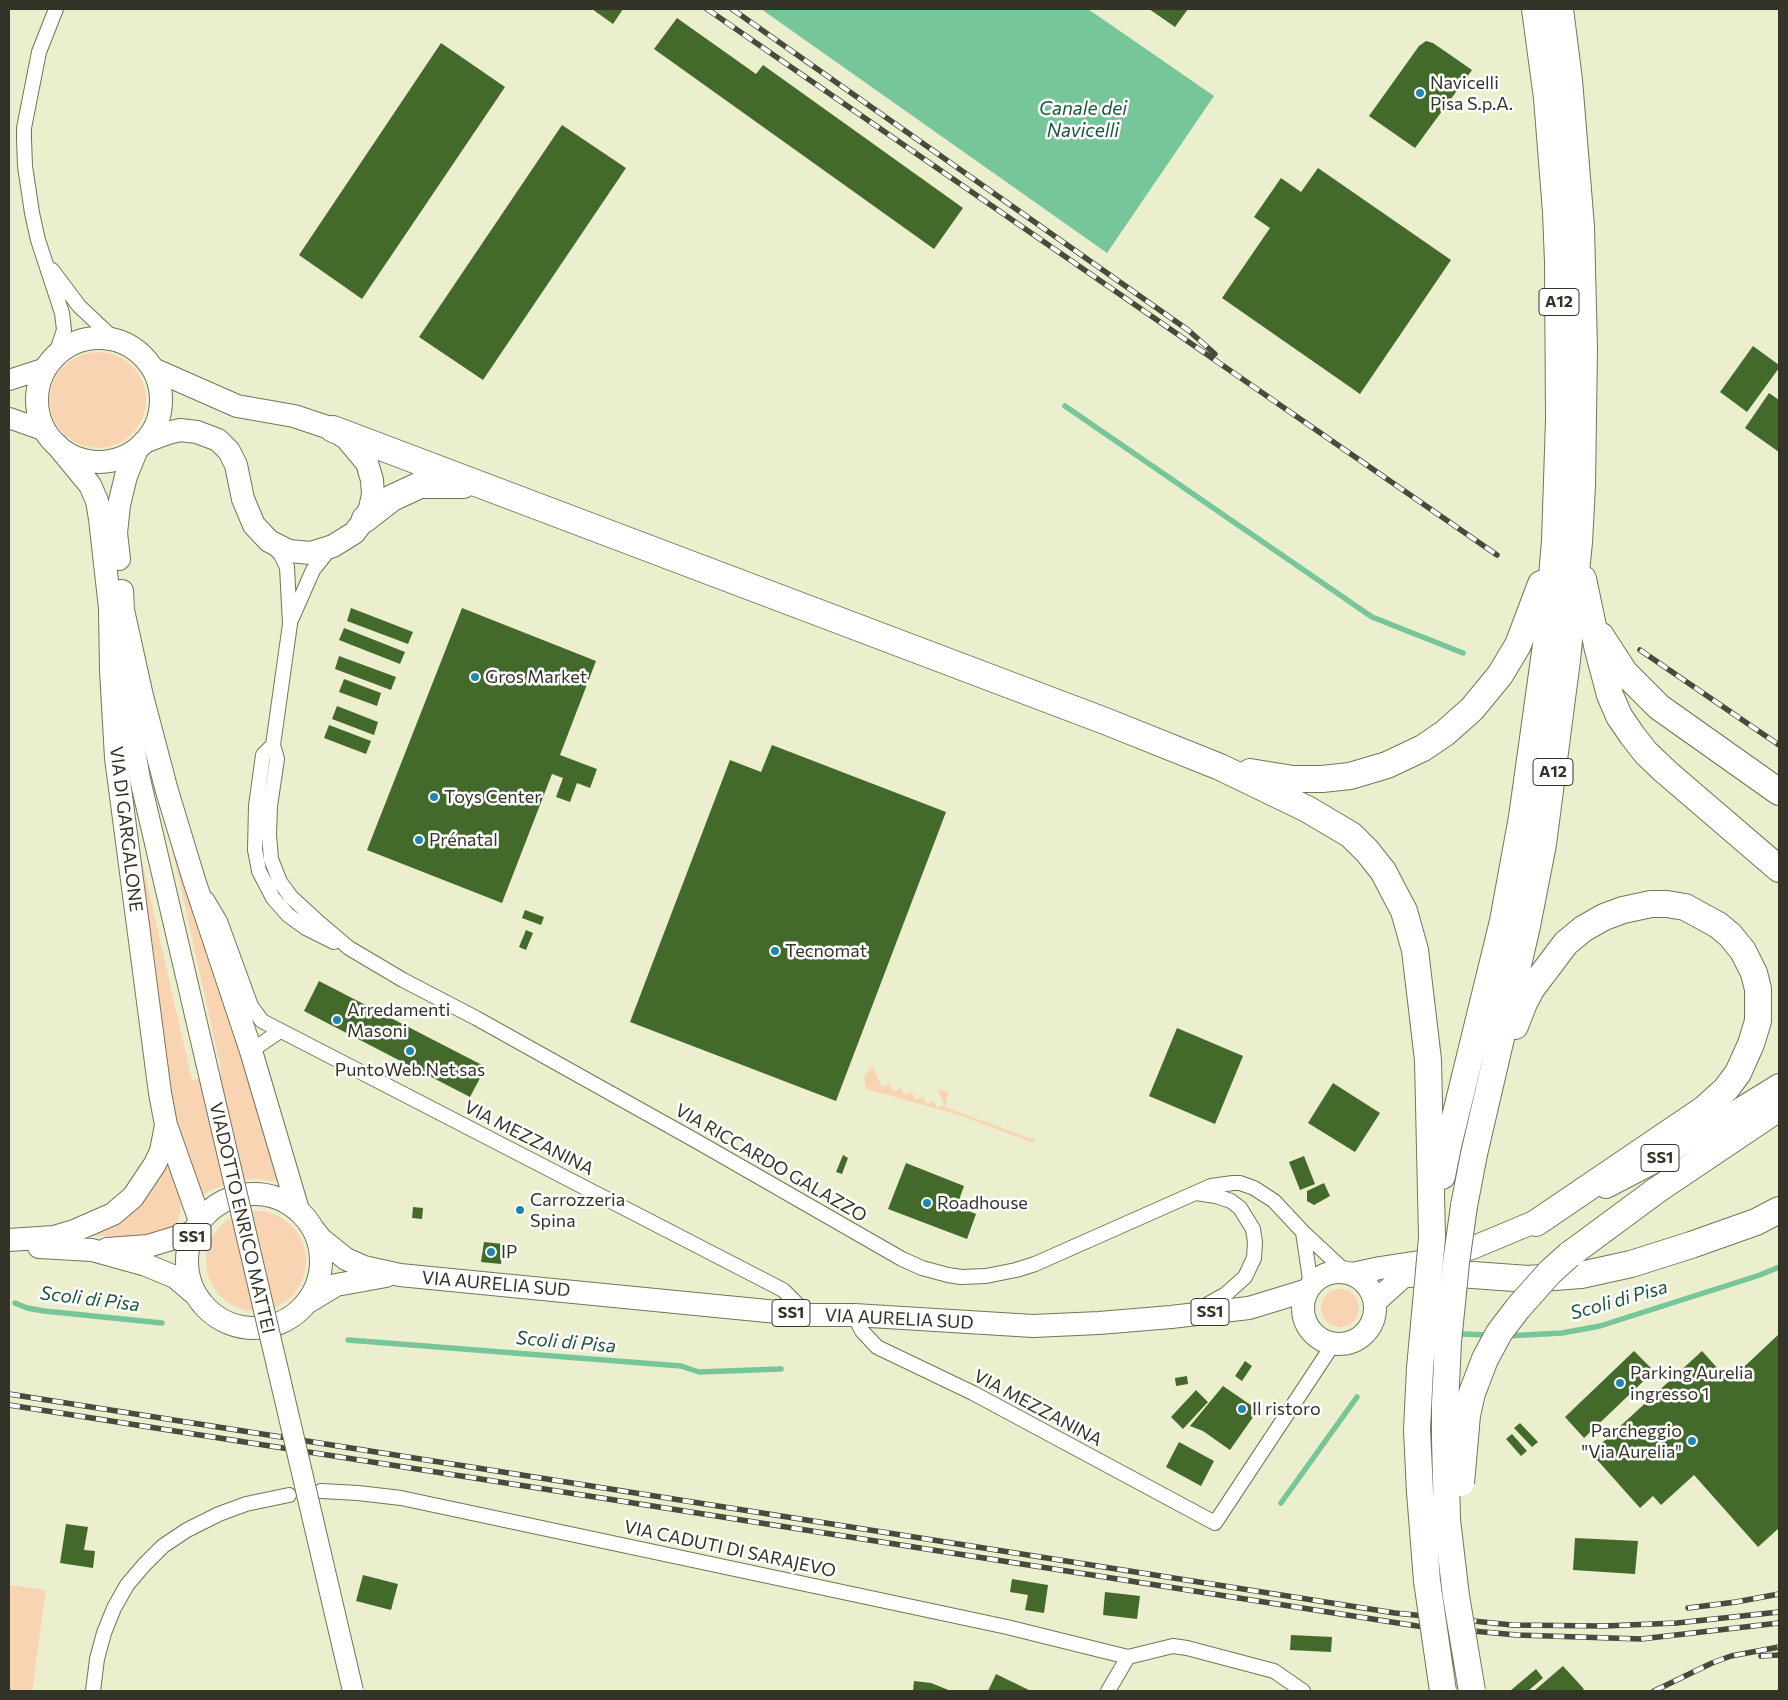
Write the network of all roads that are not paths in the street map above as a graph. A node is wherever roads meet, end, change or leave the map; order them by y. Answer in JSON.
{"nodes":[{"id":1,"x":56,"y":9,"type":"edge"},
{"id":2,"x":1535,"y":9,"type":"edge"},
{"id":3,"x":1560,"y":9,"type":"edge"},
{"id":4,"x":44,"y":260,"type":"junction"},
{"id":5,"x":115,"y":340,"type":"junction"},
{"id":6,"x":51,"y":362,"type":"junction"},
{"id":7,"x":153,"y":369,"type":"junction"},
{"id":8,"x":9,"y":380,"type":"edge"},
{"id":9,"x":9,"y":418,"type":"edge"},
{"id":10,"x":333,"y":429,"type":"junction"},
{"id":11,"x":51,"y":438,"type":"junction"},
{"id":12,"x":140,"y":446,"type":"junction"},
{"id":13,"x":486,"y":486,"type":"junction"},
{"id":14,"x":365,"y":519,"type":"junction"},
{"id":15,"x":269,"y":541,"type":"junction"},
{"id":16,"x":1567,"y":541,"type":"junction"},
{"id":17,"x":333,"y":546,"type":"junction"},
{"id":18,"x":116,"y":609,"type":"junction"},
{"id":19,"x":1593,"y":623,"type":"junction"},
{"id":20,"x":290,"y":624,"type":"junction"},
{"id":21,"x":1220,"y":767,"type":"junction"},
{"id":22,"x":1779,"y":792,"type":"edge"},
{"id":23,"x":1779,"y":869,"type":"edge"},
{"id":24,"x":194,"y":880,"type":"junction"},
{"id":25,"x":1506,"y":998,"type":"junction"},
{"id":26,"x":280,"y":1031,"type":"junction"},
{"id":27,"x":251,"y":1051,"type":"junction"},
{"id":28,"x":1779,"y":1085,"type":"edge"},
{"id":29,"x":1779,"y":1108,"type":"edge"},
{"id":30,"x":166,"y":1125,"type":"junction"},
{"id":31,"x":1195,"y":1193,"type":"junction"},
{"id":32,"x":298,"y":1210,"type":"junction"},
{"id":33,"x":1779,"y":1210,"type":"edge"},
{"id":34,"x":1536,"y":1223,"type":"junction"},
{"id":35,"x":197,"y":1226,"type":"junction"},
{"id":36,"x":313,"y":1229,"type":"junction"},
{"id":37,"x":1304,"y":1232,"type":"junction"},
{"id":38,"x":1432,"y":1238,"type":"junction"},
{"id":39,"x":9,"y":1240,"type":"edge"},
{"id":40,"x":9,"y":1244,"type":"edge"},
{"id":41,"x":92,"y":1250,"type":"junction"},
{"id":42,"x":1413,"y":1268,"type":"junction"},
{"id":43,"x":1350,"y":1274,"type":"junction"},
{"id":44,"x":400,"y":1275,"type":"junction"},
{"id":45,"x":1309,"y":1288,"type":"junction"},
{"id":46,"x":197,"y":1295,"type":"junction"},
{"id":47,"x":308,"y":1302,"type":"junction"},
{"id":48,"x":1375,"y":1302,"type":"junction"},
{"id":49,"x":1249,"y":1308,"type":"junction"},
{"id":50,"x":808,"y":1315,"type":"junction"},
{"id":51,"x":854,"y":1316,"type":"junction"},
{"id":52,"x":1171,"y":1318,"type":"junction"},
{"id":53,"x":1306,"y":1321,"type":"junction"},
{"id":54,"x":1334,"y":1343,"type":"junction"},
{"id":55,"x":321,"y":1492,"type":"dead end"},
{"id":56,"x":289,"y":1495,"type":"dead end"},
{"id":57,"x":1453,"y":1568,"type":"junction"},
{"id":58,"x":1128,"y":1657,"type":"junction"},
{"id":59,"x":93,"y":1691,"type":"edge"},
{"id":60,"x":353,"y":1691,"type":"edge"},
{"id":61,"x":1108,"y":1691,"type":"edge"},
{"id":62,"x":1303,"y":1691,"type":"edge"},
{"id":63,"x":1443,"y":1691,"type":"edge"},
{"id":64,"x":1472,"y":1691,"type":"edge"}],
"edges":[{"from":1,"to":4,"type":"street"},
{"from":2,"to":16,"type":"highway","number":"A12"},
{"from":3,"to":16,"type":"highway","number":"A12"},
{"from":4,"to":5,"type":"street"},
{"from":4,"to":6,"type":"street"},
{"from":5,"to":6,"type":"main road"},
{"from":5,"to":7,"type":"main road"},
{"from":6,"to":8,"type":"street"},
{"from":6,"to":11,"type":"main road"},
{"from":7,"to":10,"type":"main road"},
{"from":7,"to":12,"type":"main road"},
{"from":9,"to":11,"type":"street"},
{"from":10,"to":13,"type":"highway"},
{"from":10,"to":14,"type":"main road"},
{"from":11,"to":12,"type":"main road"},
{"from":11,"to":18,"type":"main road","name":"VIA DI GARGALONE"},
{"from":12,"to":15,"type":"main road"},
{"from":12,"to":18,"type":"main road","name":"VIA DI GARGALONE"},
{"from":13,"to":14,"type":"highway"},
{"from":13,"to":21,"type":"highway"},
{"from":14,"to":17,"type":"main road"},
{"from":15,"to":17,"type":"main road"},
{"from":15,"to":20,"type":"street","name":"VIA RICCARDO GALAZZO"},
{"from":16,"to":19,"type":"highway"},
{"from":16,"to":21,"type":"highway"},
{"from":16,"to":25,"type":"highway","number":"A12"},
{"from":17,"to":20,"type":"street","name":"VIA RICCARDO GALAZZO"},
{"from":18,"to":24,"type":"main road","name":"VIA DI GARGALONE"},
{"from":18,"to":30,"type":"main road","name":"VIA DI GARGALONE"},
{"from":18,"to":60,"type":"street","name":"VIADOTTO ENRICO MATTEI","bridge":true},
{"from":19,"to":22,"type":"highway"},
{"from":19,"to":23,"type":"highway"},
{"from":20,"to":31,"type":"street","name":"VIA RICCARDO GALAZZO"},
{"from":21,"to":38,"type":"highway"},
{"from":24,"to":26,"type":"street","name":"VIA MEZZANINA"},
{"from":24,"to":27,"type":"main road","name":"VIA DI GARGALONE"},
{"from":25,"to":34,"type":"highway"},
{"from":25,"to":38,"type":"highway"},
{"from":25,"to":57,"type":"highway","bridge":true},
{"from":26,"to":27,"type":"street"},
{"from":26,"to":50,"type":"street","name":"VIA MEZZANINA"},
{"from":27,"to":32,"type":"main road","name":"VIA DI GARGALONE"},
{"from":28,"to":34,"type":"main road","number":"SS1"},
{"from":29,"to":57,"type":"highway","bridge":true},
{"from":30,"to":35,"type":"main road","name":"VIA DI GARGALONE"},
{"from":30,"to":39,"type":"main road"},
{"from":31,"to":37,"type":"street","name":"VIA RICCARDO GALAZZO"},
{"from":31,"to":52,"type":"street"},
{"from":32,"to":35,"type":"main road","number":"SS1"},
{"from":32,"to":36,"type":"main road","number":"SS1"},
{"from":33,"to":42,"type":"highway"},
{"from":34,"to":42,"type":"main road","number":"SS1"},
{"from":35,"to":41,"type":"main road","number":"SS1"},
{"from":35,"to":46,"type":"main road","number":"SS1"},
{"from":36,"to":44,"type":"main road","name":"VIA AURELIA SUD"},
{"from":36,"to":47,"type":"main road","number":"SS1"},
{"from":37,"to":43,"type":"street","name":"VIA RICCARDO GALAZZO"},
{"from":37,"to":45,"type":"street"},
{"from":38,"to":63,"type":"highway","bridge":true},
{"from":40,"to":41,"type":"main road","number":"SS1"},
{"from":41,"to":46,"type":"main road","number":"SS1"},
{"from":42,"to":43,"type":"main road","number":"SS1"},
{"from":42,"to":48,"type":"main road","number":"SS1"},
{"from":43,"to":45,"type":"main road","number":"SS1"},
{"from":43,"to":48,"type":"main road"},
{"from":44,"to":47,"type":"main road","name":"VIA AURELIA SUD"},
{"from":44,"to":50,"type":"main road","name":"VIA AURELIA SUD","number":"SS1"},
{"from":45,"to":49,"type":"main road","number":"SS1"},
{"from":45,"to":53,"type":"main road"},
{"from":46,"to":47,"type":"main road","number":"SS1"},
{"from":48,"to":54,"type":"main road"},
{"from":49,"to":52,"type":"main road","name":"VIA AURELIA SUD","number":"SS1"},
{"from":49,"to":53,"type":"main road","number":"SS1"},
{"from":50,"to":51,"type":"main road","name":"VIA AURELIA SUD","number":"SS1"},
{"from":51,"to":52,"type":"main road","name":"VIA AURELIA SUD","number":"SS1"},
{"from":51,"to":54,"type":"street","name":"VIA MEZZANINA"},
{"from":53,"to":54,"type":"main road","number":"SS1"},
{"from":55,"to":58,"type":"street","name":"VIA CADUTI DI SARAJEVO"},
{"from":56,"to":59,"type":"street"},
{"from":57,"to":64,"type":"highway","bridge":true},
{"from":58,"to":61,"type":"street"},
{"from":58,"to":62,"type":"street"}]}
